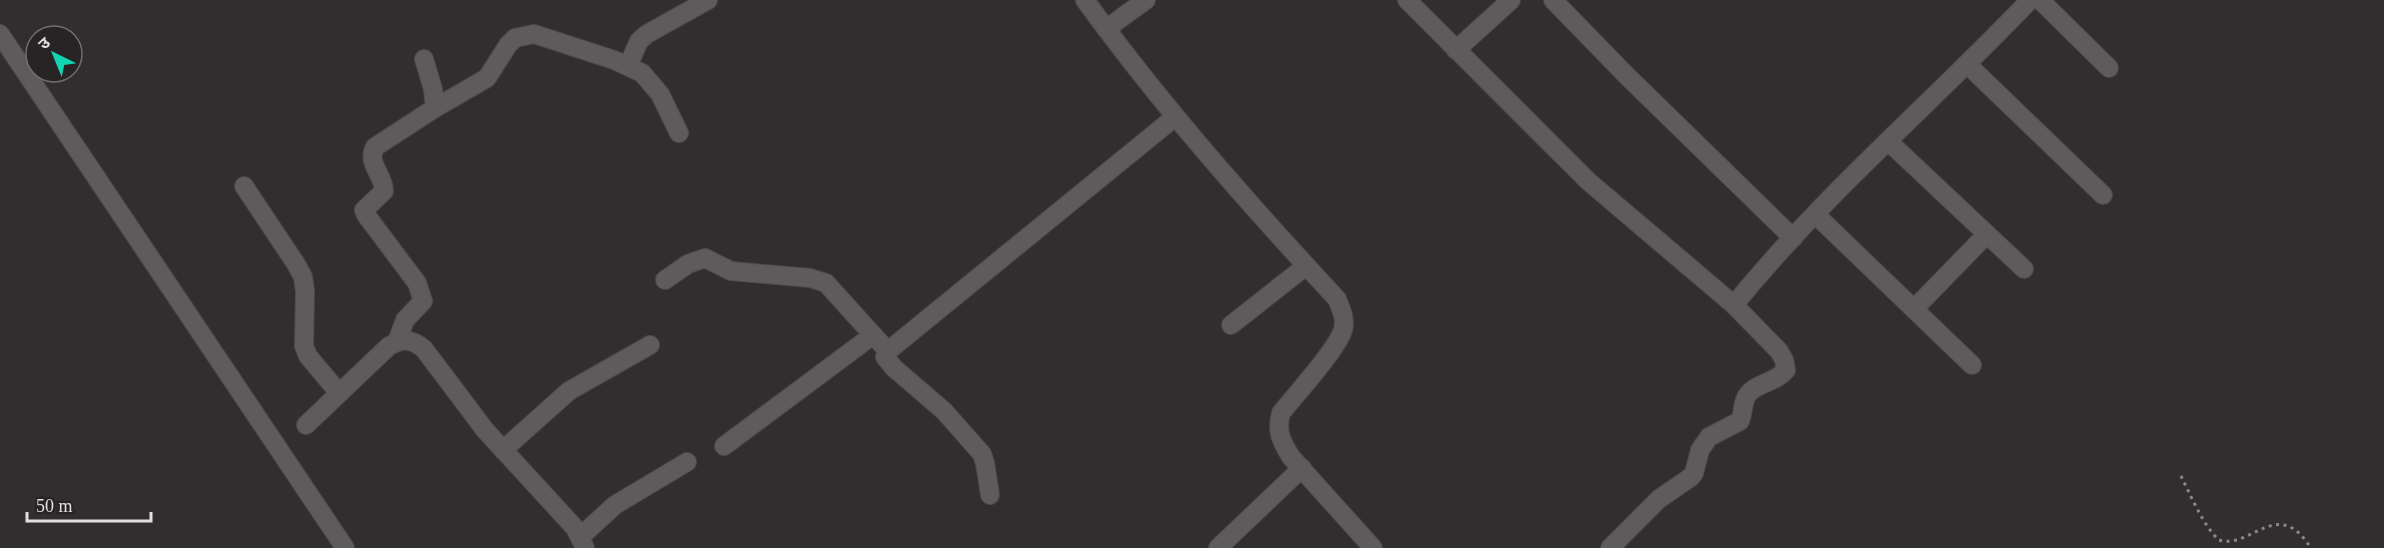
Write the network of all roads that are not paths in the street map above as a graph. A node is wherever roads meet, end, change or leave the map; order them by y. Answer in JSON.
{"nodes":[{"id":1,"x":708,"y":0,"type":"edge"},
{"id":2,"x":1085,"y":0,"type":"edge"},
{"id":3,"x":1146,"y":0,"type":"edge"},
{"id":4,"x":1407,"y":0,"type":"edge"},
{"id":5,"x":1511,"y":0,"type":"edge"},
{"id":6,"x":1552,"y":0,"type":"edge"},
{"id":7,"x":2030,"y":0,"type":"edge"},
{"id":8,"x":2040,"y":0,"type":"edge"},
{"id":9,"x":1106,"y":29,"type":"junction"},
{"id":10,"x":0,"y":34,"type":"edge"},
{"id":11,"x":1456,"y":50,"type":"junction"},
{"id":12,"x":424,"y":59,"type":"dead end"},
{"id":13,"x":1968,"y":65,"type":"junction"},
{"id":14,"x":628,"y":66,"type":"junction"},
{"id":15,"x":2109,"y":68,"type":"dead end"},
{"id":16,"x":435,"y":108,"type":"junction"},
{"id":17,"x":1175,"y":117,"type":"junction"},
{"id":18,"x":679,"y":133,"type":"dead end"},
{"id":19,"x":1889,"y":142,"type":"junction"},
{"id":20,"x":244,"y":186,"type":"dead end"},
{"id":21,"x":2103,"y":195,"type":"dead end"},
{"id":22,"x":1816,"y":215,"type":"junction"},
{"id":23,"x":1987,"y":234,"type":"junction"},
{"id":24,"x":1793,"y":238,"type":"junction"},
{"id":25,"x":1306,"y":266,"type":"junction"},
{"id":26,"x":2024,"y":269,"type":"dead end"},
{"id":27,"x":664,"y":280,"type":"dead end"},
{"id":28,"x":1734,"y":305,"type":"junction"},
{"id":29,"x":1914,"y":309,"type":"junction"},
{"id":30,"x":1231,"y":325,"type":"dead end"},
{"id":31,"x":873,"y":335,"type":"junction"},
{"id":32,"x":397,"y":342,"type":"junction"},
{"id":33,"x":650,"y":345,"type":"dead end"},
{"id":34,"x":888,"y":351,"type":"junction"},
{"id":35,"x":1972,"y":365,"type":"dead end"},
{"id":36,"x":339,"y":393,"type":"junction"},
{"id":37,"x":306,"y":424,"type":"dead end"},
{"id":38,"x":724,"y":446,"type":"dead end"},
{"id":39,"x":503,"y":450,"type":"junction"},
{"id":40,"x":687,"y":462,"type":"dead end"},
{"id":41,"x":1302,"y":468,"type":"junction"},
{"id":42,"x":990,"y":495,"type":"dead end"},
{"id":43,"x":583,"y":543,"type":"edge"},
{"id":44,"x":345,"y":548,"type":"edge"},
{"id":45,"x":1218,"y":548,"type":"edge"},
{"id":46,"x":1373,"y":548,"type":"edge"},
{"id":47,"x":1610,"y":548,"type":"edge"}],
"edges":[{"from":1,"to":14,"type":"street"},
{"from":2,"to":9,"type":"street"},
{"from":3,"to":9,"type":"street"},
{"from":4,"to":11,"type":"street"},
{"from":5,"to":11,"type":"street"},
{"from":6,"to":24,"type":"street"},
{"from":7,"to":13,"type":"street"},
{"from":8,"to":15,"type":"street"},
{"from":9,"to":17,"type":"street"},
{"from":10,"to":44,"type":"street"},
{"from":11,"to":28,"type":"street"},
{"from":12,"to":16,"type":"street"},
{"from":13,"to":19,"type":"street"},
{"from":13,"to":21,"type":"street"},
{"from":14,"to":16,"type":"street"},
{"from":14,"to":18,"type":"street"},
{"from":16,"to":32,"type":"street"},
{"from":17,"to":25,"type":"street"},
{"from":17,"to":34,"type":"street"},
{"from":19,"to":22,"type":"street"},
{"from":19,"to":23,"type":"street"},
{"from":20,"to":36,"type":"street"},
{"from":22,"to":24,"type":"street"},
{"from":22,"to":29,"type":"street"},
{"from":23,"to":26,"type":"street"},
{"from":23,"to":29,"type":"street"},
{"from":24,"to":28,"type":"street"},
{"from":25,"to":30,"type":"street"},
{"from":25,"to":41,"type":"street"},
{"from":27,"to":31,"type":"street"},
{"from":28,"to":47,"type":"street"},
{"from":29,"to":35,"type":"street"},
{"from":31,"to":34,"type":"street"},
{"from":31,"to":38,"type":"street"},
{"from":32,"to":36,"type":"street"},
{"from":32,"to":39,"type":"street"},
{"from":33,"to":39,"type":"street"},
{"from":34,"to":42,"type":"street"},
{"from":36,"to":37,"type":"street"},
{"from":39,"to":43,"type":"street"},
{"from":40,"to":43,"type":"street"},
{"from":41,"to":45,"type":"street"},
{"from":41,"to":46,"type":"street"}]}
